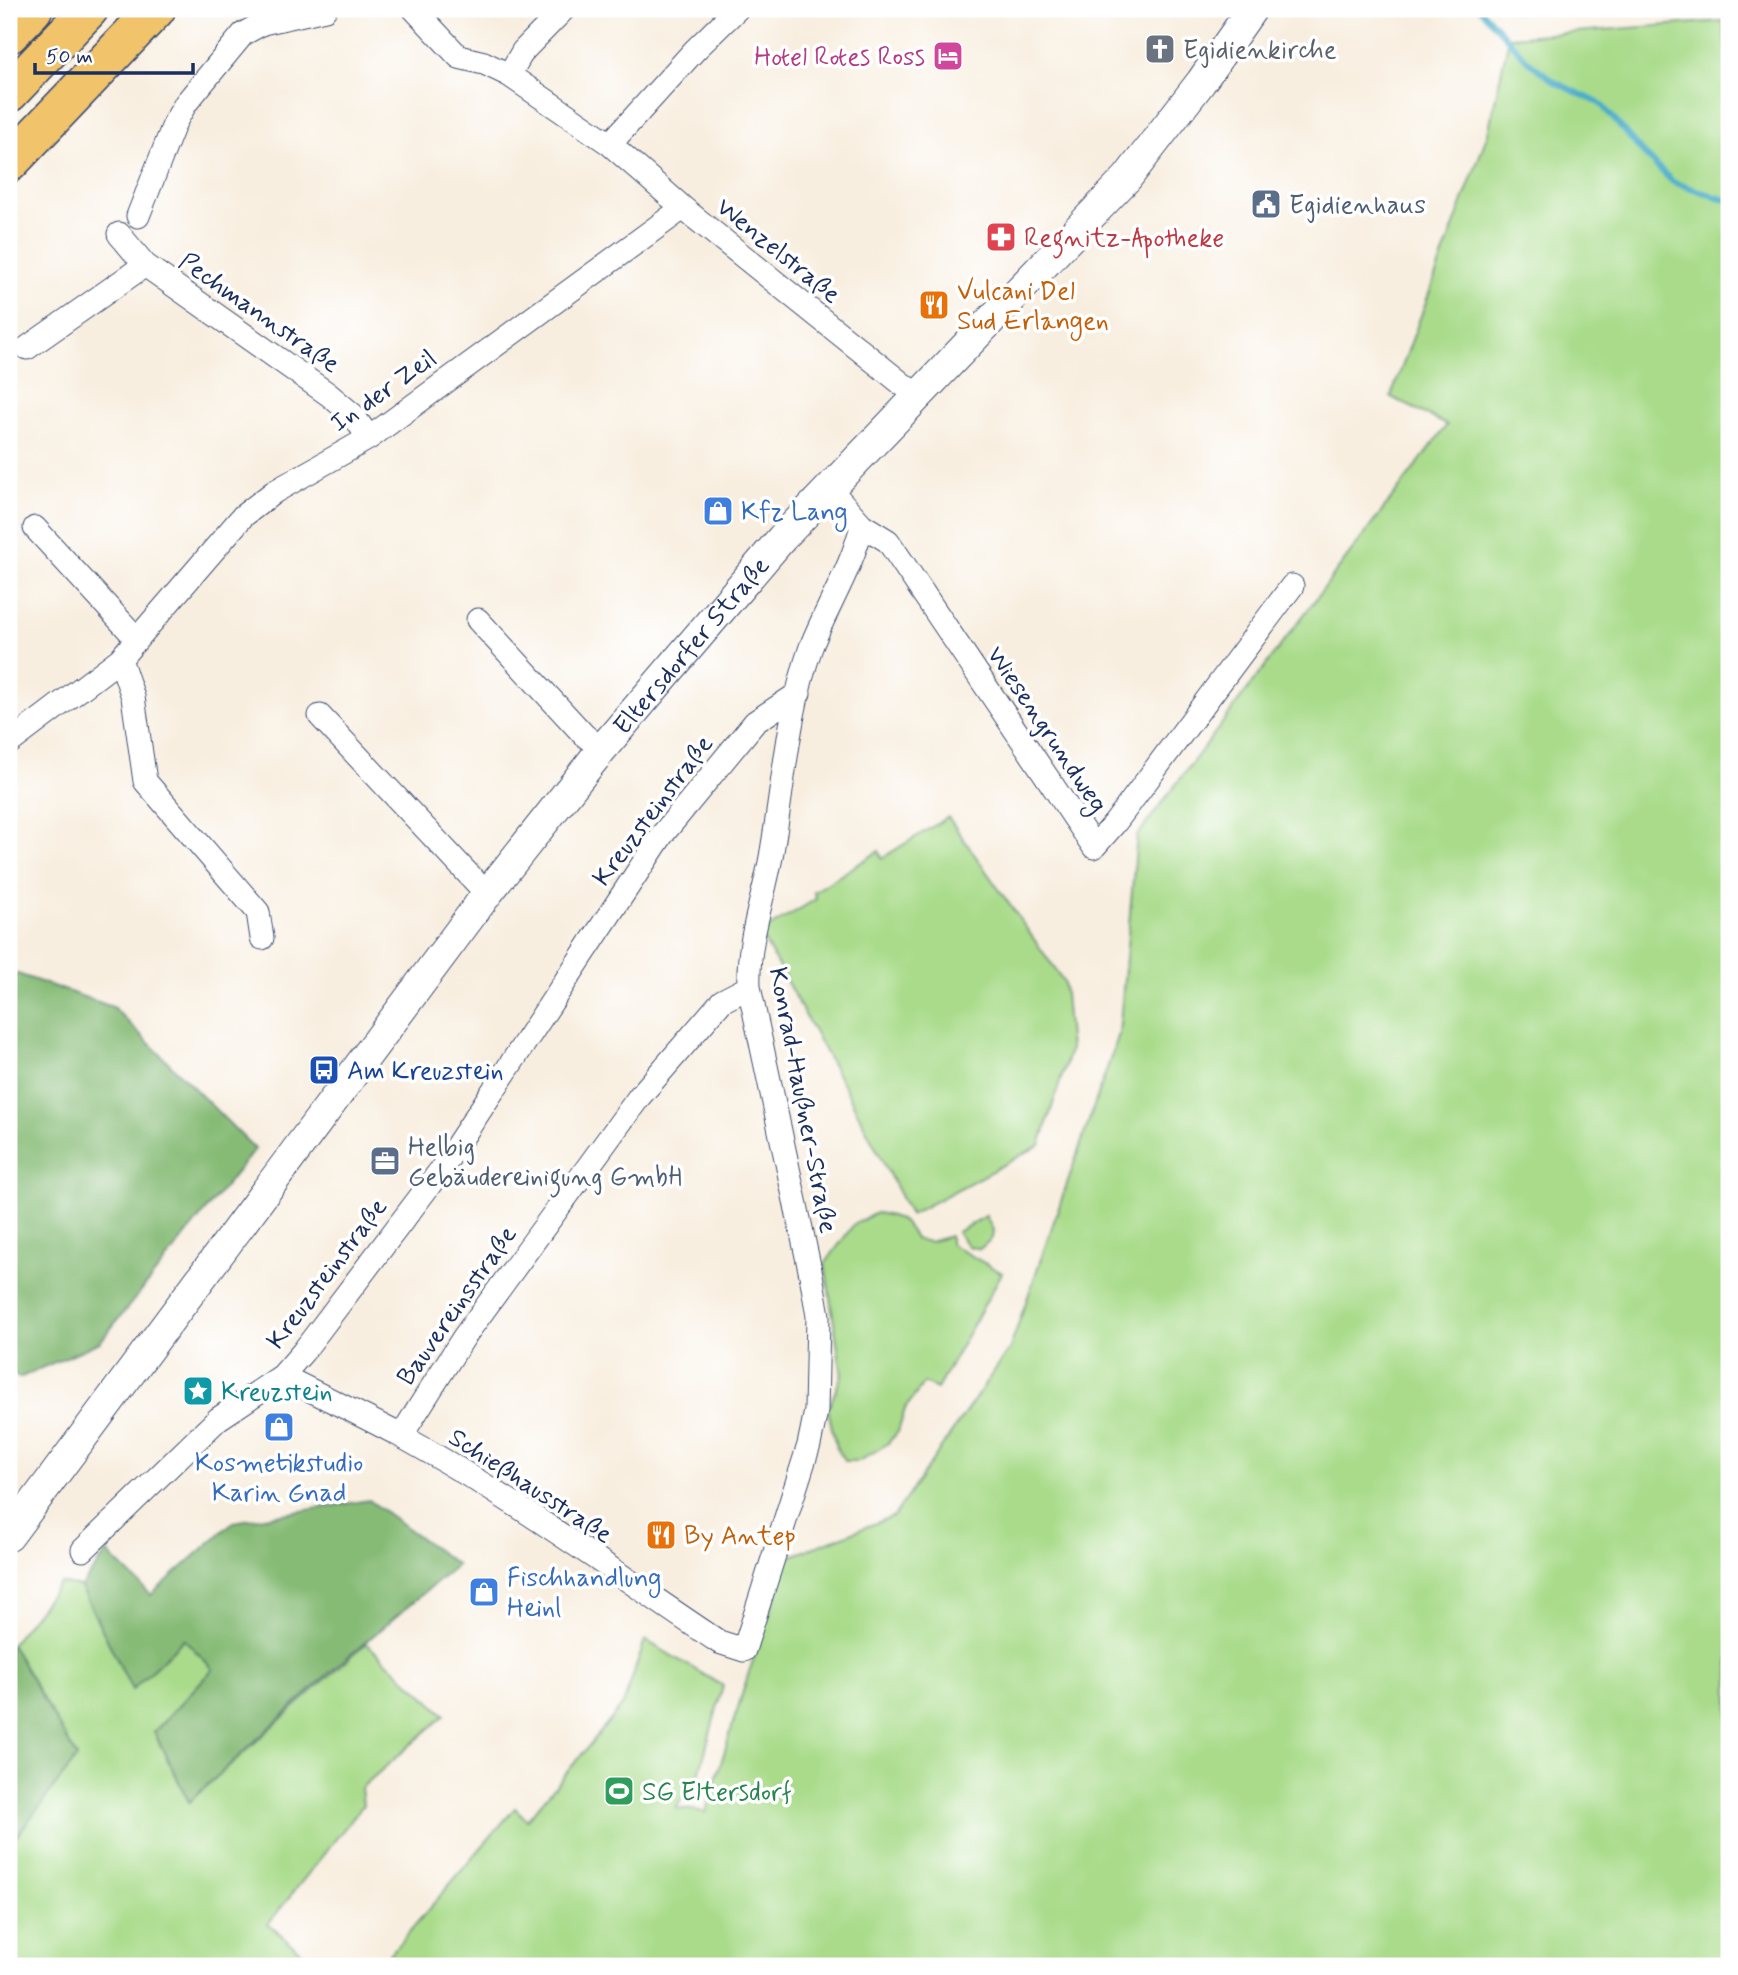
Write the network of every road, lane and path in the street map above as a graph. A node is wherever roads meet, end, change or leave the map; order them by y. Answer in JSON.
{"nodes":[{"id":1,"x":33,"y":9,"type":"edge"},
{"id":2,"x":89,"y":9,"type":"edge"},
{"id":3,"x":156,"y":9,"type":"edge"},
{"id":4,"x":325,"y":9,"type":"edge"},
{"id":5,"x":414,"y":9,"type":"edge"},
{"id":6,"x":564,"y":9,"type":"edge"},
{"id":7,"x":737,"y":9,"type":"edge"},
{"id":8,"x":1252,"y":9,"type":"edge"},
{"id":9,"x":9,"y":34,"type":"edge"},
{"id":10,"x":509,"y":75,"type":"junction"},
{"id":11,"x":9,"y":93,"type":"edge"},
{"id":12,"x":610,"y":144,"type":"junction"},
{"id":13,"x":9,"y":163,"type":"edge"},
{"id":14,"x":682,"y":208,"type":"junction"},
{"id":15,"x":138,"y":216,"type":"dead end"},
{"id":16,"x":119,"y":234,"type":"dead end"},
{"id":17,"x":145,"y":265,"type":"junction"},
{"id":18,"x":27,"y":348,"type":"dead end"},
{"id":19,"x":916,"y":396,"type":"junction"},
{"id":20,"x":369,"y":438,"type":"junction"},
{"id":21,"x":829,"y":488,"type":"junction"},
{"id":22,"x":862,"y":524,"type":"junction"},
{"id":23,"x":35,"y":528,"type":"dead end"},
{"id":24,"x":1292,"y":586,"type":"dead end"},
{"id":25,"x":478,"y":620,"type":"dead end"},
{"id":26,"x":137,"y":639,"type":"junction"},
{"id":27,"x":120,"y":659,"type":"junction"},
{"id":28,"x":799,"y":693,"type":"junction"},
{"id":29,"x":320,"y":716,"type":"dead end"},
{"id":30,"x":12,"y":735,"type":"edge"},
{"id":31,"x":601,"y":749,"type":"junction"},
{"id":32,"x":487,"y":894,"type":"junction"},
{"id":33,"x":262,"y":939,"type":"dead end"},
{"id":34,"x":749,"y":987,"type":"junction"},
{"id":35,"x":282,"y":1376,"type":"junction"},
{"id":36,"x":401,"y":1436,"type":"junction"},
{"id":37,"x":9,"y":1536,"type":"edge"},
{"id":38,"x":83,"y":1550,"type":"dead end"},
{"id":39,"x":744,"y":1650,"type":"joint"}],
"edges":[{"from":1,"to":9,"type":"highway"},
{"from":2,"to":11,"type":"highway"},
{"from":3,"to":13,"type":"highway"},
{"from":4,"to":15,"type":"street"},
{"from":5,"to":10,"type":"street","name":"Wenzelstraße"},
{"from":6,"to":10,"type":"street"},
{"from":7,"to":12,"type":"street"},
{"from":8,"to":19,"type":"street","name":"Eltersdorfer Straße"},
{"from":10,"to":12,"type":"street","name":"Wenzelstraße"},
{"from":12,"to":14,"type":"street","name":"Wenzelstraße"},
{"from":14,"to":19,"type":"street","name":"Wenzelstraße"},
{"from":14,"to":20,"type":"street","name":"In der Zeil"},
{"from":16,"to":17,"type":"street","name":"Pechmannstraße"},
{"from":17,"to":18,"type":"street","name":"Pechmannstraße"},
{"from":17,"to":20,"type":"street","name":"Pechmannstraße"},
{"from":19,"to":21,"type":"street","name":"Eltersdorfer Straße"},
{"from":20,"to":26,"type":"street","name":"In der Zeil"},
{"from":21,"to":22,"type":"street","name":"Wiesengrundweg"},
{"from":21,"to":31,"type":"street","name":"Eltersdorfer Straße"},
{"from":22,"to":24,"type":"street","name":"Wiesengrundweg"},
{"from":22,"to":28,"type":"street","name":"Konrad-Haußner-Straße"},
{"from":23,"to":26,"type":"street"},
{"from":25,"to":31,"type":"street","name":"Eltersdorfer Straße"},
{"from":26,"to":27,"type":"street","name":"In der Zeil"},
{"from":27,"to":30,"type":"street","name":"In der Zeil"},
{"from":27,"to":33,"type":"street"},
{"from":28,"to":34,"type":"street","name":"Konrad-Haußner-Straße"},
{"from":28,"to":35,"type":"street","name":"Kreuzsteinstraße"},
{"from":29,"to":32,"type":"street"},
{"from":31,"to":32,"type":"street","name":"Eltersdorfer Straße"},
{"from":32,"to":37,"type":"street","name":"Eltersdorfer Straße"},
{"from":34,"to":36,"type":"street","name":"Bauvereinsstraße"},
{"from":34,"to":39,"type":"street","name":"Konrad-Haußner-Straße"},
{"from":35,"to":36,"type":"street","name":"Schießhausstraße"},
{"from":35,"to":38,"type":"street","name":"Kreuzsteinstraße"},
{"from":36,"to":39,"type":"street","name":"Schießhausstraße"}]}
